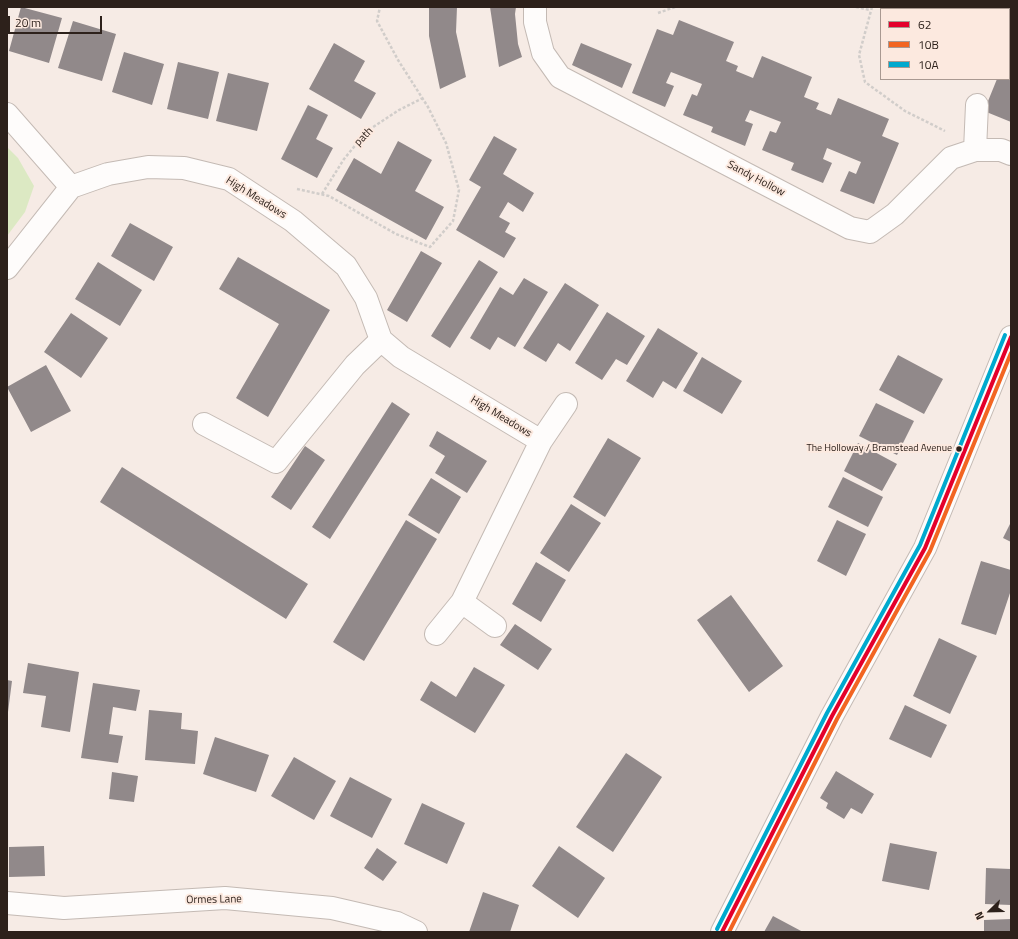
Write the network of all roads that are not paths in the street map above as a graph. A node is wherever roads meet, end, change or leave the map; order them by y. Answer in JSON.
{"nodes":[{"id":1,"x":535,"y":7,"type":"edge"},
{"id":2,"x":977,"y":105,"type":"dead end"},
{"id":3,"x":7,"y":114,"type":"edge"},
{"id":4,"x":968,"y":152,"type":"junction"},
{"id":5,"x":1011,"y":154,"type":"edge"},
{"id":6,"x":71,"y":187,"type":"junction"},
{"id":7,"x":7,"y":268,"type":"edge"},
{"id":8,"x":1011,"y":337,"type":"edge"},
{"id":9,"x":381,"y":340,"type":"junction"},
{"id":10,"x":566,"y":404,"type":"dead end"},
{"id":11,"x":204,"y":424,"type":"dead end"},
{"id":12,"x":542,"y":441,"type":"junction"},
{"id":13,"x":462,"y":602,"type":"junction"},
{"id":14,"x":495,"y":626,"type":"dead end"},
{"id":15,"x":436,"y":634,"type":"dead end"},
{"id":16,"x":7,"y":903,"type":"edge"},
{"id":17,"x":416,"y":932,"type":"edge"},
{"id":18,"x":722,"y":932,"type":"edge"}],
"edges":[{"from":1,"to":4,"type":"street","name":"Sandy Hollow"},
{"from":2,"to":4,"type":"street"},
{"from":3,"to":6,"type":"street"},
{"from":4,"to":5,"type":"street"},
{"from":6,"to":7,"type":"street"},
{"from":6,"to":9,"type":"street","name":"High Meadows"},
{"from":8,"to":18,"type":"street"},
{"from":9,"to":11,"type":"street"},
{"from":9,"to":12,"type":"street","name":"High Meadows"},
{"from":10,"to":12,"type":"street","name":"High Meadows"},
{"from":12,"to":13,"type":"street","name":"High Meadows"},
{"from":13,"to":14,"type":"street"},
{"from":13,"to":15,"type":"street","name":"High Meadows"},
{"from":16,"to":17,"type":"street","name":"Ormes Lane"}]}
